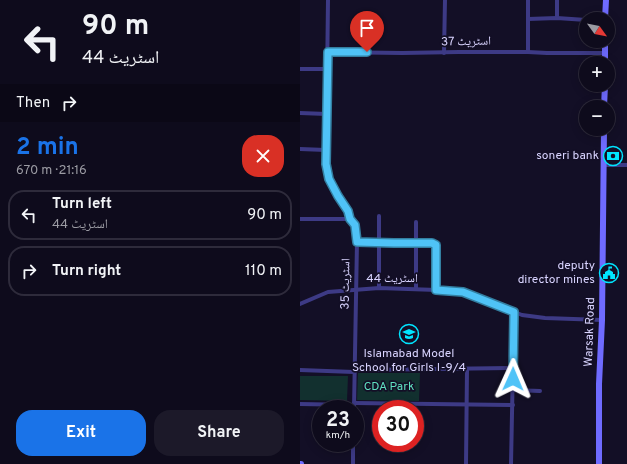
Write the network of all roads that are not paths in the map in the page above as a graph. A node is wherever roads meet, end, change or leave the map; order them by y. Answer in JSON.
{"nodes":[{"id":1,"x":328,"y":0,"type":"edge"},
{"id":2,"x":445,"y":0,"type":"edge"},
{"id":3,"x":528,"y":0,"type":"edge"},
{"id":4,"x":557,"y":0,"type":"edge"},
{"id":5,"x":606,"y":0,"type":"edge"},
{"id":6,"x":605,"y":12,"type":"edge"},
{"id":7,"x":557,"y":18,"type":"junction"},
{"id":8,"x":528,"y":19,"type":"junction"},
{"id":9,"x":579,"y":20,"type":"edge"},
{"id":10,"x":605,"y":48,"type":"edge"},
{"id":11,"x":328,"y":52,"type":"junction"},
{"id":12,"x":528,"y":52,"type":"junction"},
{"id":13,"x":444,"y":53,"type":"junction"},
{"id":14,"x":605,"y":53,"type":"joint"},
{"id":15,"x":300,"y":69,"type":"edge"},
{"id":16,"x":328,"y":69,"type":"junction"},
{"id":17,"x":300,"y":113,"type":"edge"},
{"id":18,"x":327,"y":114,"type":"junction"},
{"id":19,"x":604,"y":136,"type":"edge"},
{"id":20,"x":300,"y":149,"type":"edge"},
{"id":21,"x":326,"y":150,"type":"junction"},
{"id":22,"x":604,"y":165,"type":"junction"},
{"id":23,"x":627,"y":165,"type":"edge"},
{"id":24,"x":379,"y":216,"type":"dead end"},
{"id":25,"x":300,"y":219,"type":"edge"},
{"id":26,"x":350,"y":219,"type":"junction"},
{"id":27,"x":416,"y":222,"type":"dead end"},
{"id":28,"x":357,"y":242,"type":"junction"},
{"id":29,"x":379,"y":243,"type":"junction"},
{"id":30,"x":416,"y":243,"type":"junction"},
{"id":31,"x":379,"y":288,"type":"junction"},
{"id":32,"x":356,"y":289,"type":"junction"},
{"id":33,"x":416,"y":289,"type":"junction"},
{"id":34,"x":436,"y":290,"type":"junction"},
{"id":35,"x":300,"y":304,"type":"edge"},
{"id":36,"x":514,"y":312,"type":"junction"},
{"id":37,"x":602,"y":320,"type":"junction"},
{"id":38,"x":513,"y":368,"type":"junction"},
{"id":39,"x":467,"y":369,"type":"junction"},
{"id":40,"x":300,"y":370,"type":"edge"},
{"id":41,"x":360,"y":370,"type":"dead end"},
{"id":42,"x":354,"y":372,"type":"junction"},
{"id":43,"x":512,"y":390,"type":"junction"},
{"id":44,"x":540,"y":391,"type":"dead end"},
{"id":45,"x":354,"y":400,"type":"edge"},
{"id":46,"x":300,"y":404,"type":"edge"},
{"id":47,"x":312,"y":404,"type":"edge"},
{"id":48,"x":467,"y":405,"type":"junction"},
{"id":49,"x":513,"y":405,"type":"junction"},
{"id":50,"x":364,"y":406,"type":"edge"},
{"id":51,"x":353,"y":452,"type":"edge"},
{"id":52,"x":353,"y":464,"type":"edge"},
{"id":53,"x":466,"y":464,"type":"edge"},
{"id":54,"x":511,"y":464,"type":"edge"},
{"id":55,"x":599,"y":464,"type":"edge"}],
"edges":[{"from":1,"to":11,"type":"street","name":"اسٹریٹ 35"},
{"from":2,"to":13,"type":"street"},
{"from":3,"to":8,"type":"street"},
{"from":4,"to":7,"type":"street"},
{"from":5,"to":6,"type":"street"},
{"from":7,"to":8,"type":"street"},
{"from":7,"to":9,"type":"street"},
{"from":8,"to":12,"type":"street"},
{"from":10,"to":14,"type":"street"},
{"from":11,"to":13,"type":"street","name":"اسٹریٹ 37"},
{"from":11,"to":16,"type":"street","name":"اسٹریٹ 35"},
{"from":12,"to":13,"type":"street","name":"اسٹریٹ 37"},
{"from":12,"to":14,"type":"street","name":"اسٹریٹ 37"},
{"from":15,"to":16,"type":"street"},
{"from":16,"to":18,"type":"street","name":"اسٹریٹ 35"},
{"from":17,"to":18,"type":"street"},
{"from":18,"to":21,"type":"street","name":"اسٹریٹ 35"},
{"from":19,"to":22,"type":"street","name":"Warsak Road"},
{"from":20,"to":21,"type":"street"},
{"from":21,"to":26,"type":"street","name":"اسٹریٹ 35"},
{"from":22,"to":23,"type":"street"},
{"from":22,"to":37,"type":"street","name":"Warsak Road"},
{"from":24,"to":29,"type":"street"},
{"from":25,"to":26,"type":"street"},
{"from":26,"to":28,"type":"street","name":"اسٹریٹ 35"},
{"from":27,"to":30,"type":"street"},
{"from":28,"to":29,"type":"street"},
{"from":28,"to":32,"type":"street","name":"اسٹریٹ 35"},
{"from":29,"to":30,"type":"street"},
{"from":29,"to":31,"type":"street"},
{"from":30,"to":33,"type":"street"},
{"from":30,"to":34,"type":"street"},
{"from":31,"to":32,"type":"street","name":"اسٹریٹ 44"},
{"from":31,"to":33,"type":"street","name":"اسٹریٹ 44"},
{"from":32,"to":35,"type":"street","name":"اسٹریٹ 44"},
{"from":32,"to":42,"type":"street","name":"اسٹریٹ 35"},
{"from":33,"to":34,"type":"street","name":"اسٹریٹ 44"},
{"from":34,"to":36,"type":"street","name":"اسٹریٹ 44"},
{"from":36,"to":37,"type":"street","name":"اسٹریٹ 44"},
{"from":36,"to":38,"type":"street"},
{"from":37,"to":55,"type":"street","name":"Warsak Road"},
{"from":38,"to":39,"type":"street"},
{"from":38,"to":43,"type":"street"},
{"from":39,"to":41,"type":"street"},
{"from":39,"to":48,"type":"street"},
{"from":40,"to":42,"type":"street"},
{"from":42,"to":45,"type":"street","name":"اسٹریٹ 35"},
{"from":43,"to":44,"type":"street"},
{"from":43,"to":49,"type":"street"},
{"from":46,"to":47,"type":"street"},
{"from":48,"to":49,"type":"street"},
{"from":48,"to":50,"type":"street"},
{"from":48,"to":53,"type":"street"},
{"from":49,"to":54,"type":"street"},
{"from":51,"to":52,"type":"street"}]}
